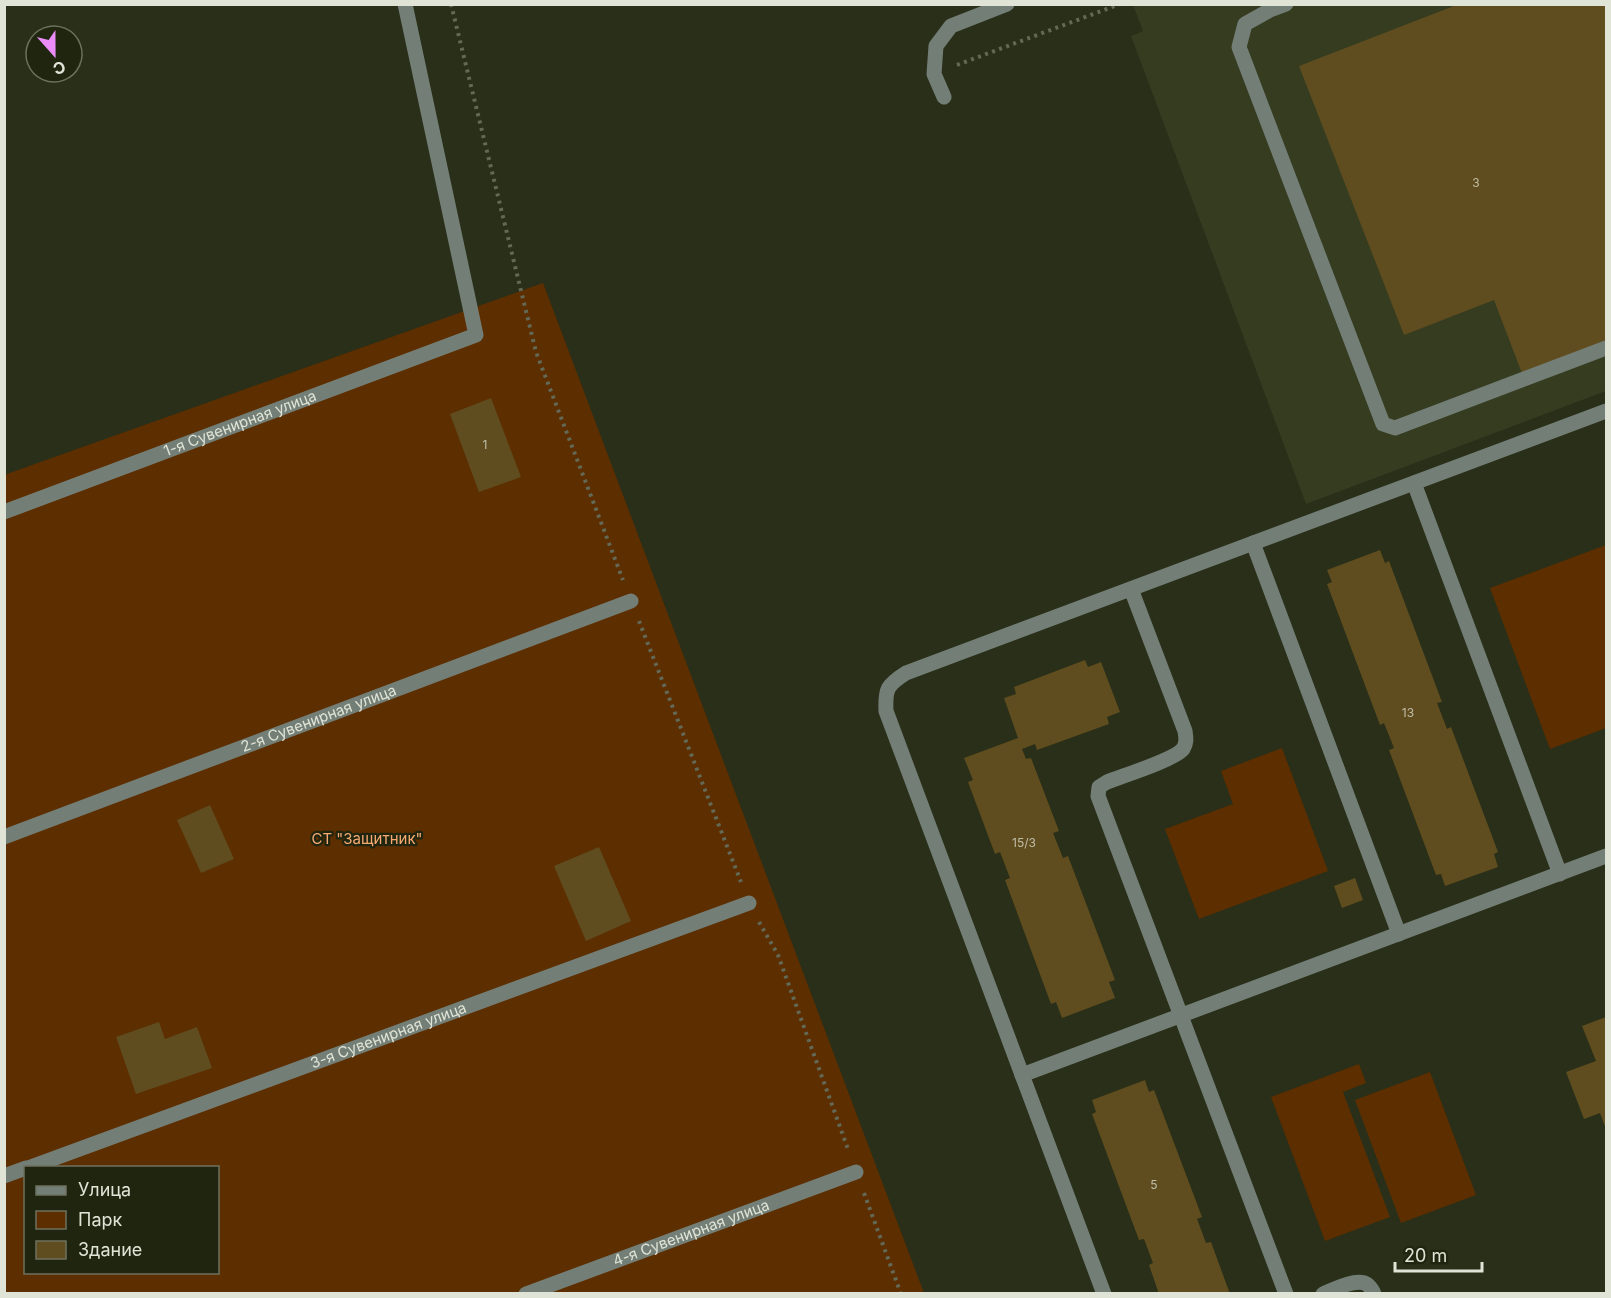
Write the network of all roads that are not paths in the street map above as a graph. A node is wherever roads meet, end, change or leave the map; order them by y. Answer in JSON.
{"nodes":[{"id":1,"x":405,"y":4,"type":"edge"},
{"id":2,"x":1007,"y":4,"type":"edge"},
{"id":3,"x":1286,"y":4,"type":"edge"},
{"id":4,"x":944,"y":97,"type":"dead end"},
{"id":5,"x":1606,"y":348,"type":"edge"},
{"id":6,"x":1606,"y":411,"type":"edge"},
{"id":7,"x":1414,"y":483,"type":"junction"},
{"id":8,"x":4,"y":512,"type":"edge"},
{"id":9,"x":1253,"y":543,"type":"junction"},
{"id":10,"x":1131,"y":589,"type":"junction"},
{"id":11,"x":631,"y":601,"type":"road end"},
{"id":12,"x":4,"y":837,"type":"edge"},
{"id":13,"x":1606,"y":856,"type":"edge"},
{"id":14,"x":1560,"y":874,"type":"junction"},
{"id":15,"x":749,"y":903,"type":"road end"},
{"id":16,"x":1399,"y":934,"type":"junction"},
{"id":17,"x":1181,"y":1016,"type":"junction"},
{"id":18,"x":1022,"y":1075,"type":"junction"},
{"id":19,"x":32,"y":1166,"type":"edge"},
{"id":20,"x":24,"y":1169,"type":"edge"},
{"id":21,"x":856,"y":1172,"type":"road end"},
{"id":22,"x":4,"y":1176,"type":"edge"},
{"id":23,"x":526,"y":1293,"type":"edge"},
{"id":24,"x":1104,"y":1293,"type":"edge"},
{"id":25,"x":1286,"y":1293,"type":"edge"},
{"id":26,"x":1323,"y":1293,"type":"edge"},
{"id":27,"x":1374,"y":1293,"type":"edge"}],
"edges":[{"from":1,"to":8,"type":"lane","name":"1-я Сувенирная улица"},
{"from":2,"to":4,"type":"lane"},
{"from":3,"to":5,"type":"lane"},
{"from":6,"to":7,"type":"lane"},
{"from":7,"to":9,"type":"lane"},
{"from":7,"to":14,"type":"lane"},
{"from":9,"to":10,"type":"lane"},
{"from":9,"to":16,"type":"lane"},
{"from":10,"to":17,"type":"lane"},
{"from":10,"to":18,"type":"lane"},
{"from":11,"to":12,"type":"lane","name":"2-я Сувенирная улица"},
{"from":13,"to":14,"type":"lane"},
{"from":14,"to":16,"type":"lane"},
{"from":15,"to":19,"type":"lane","name":"3-я Сувенирная улица"},
{"from":16,"to":17,"type":"lane"},
{"from":17,"to":18,"type":"lane"},
{"from":17,"to":25,"type":"lane"},
{"from":18,"to":24,"type":"lane"},
{"from":20,"to":22,"type":"lane","name":"3-я Сувенирная улица"},
{"from":21,"to":23,"type":"lane","name":"4-я Сувенирная улица"},
{"from":26,"to":27,"type":"lane"}]}
